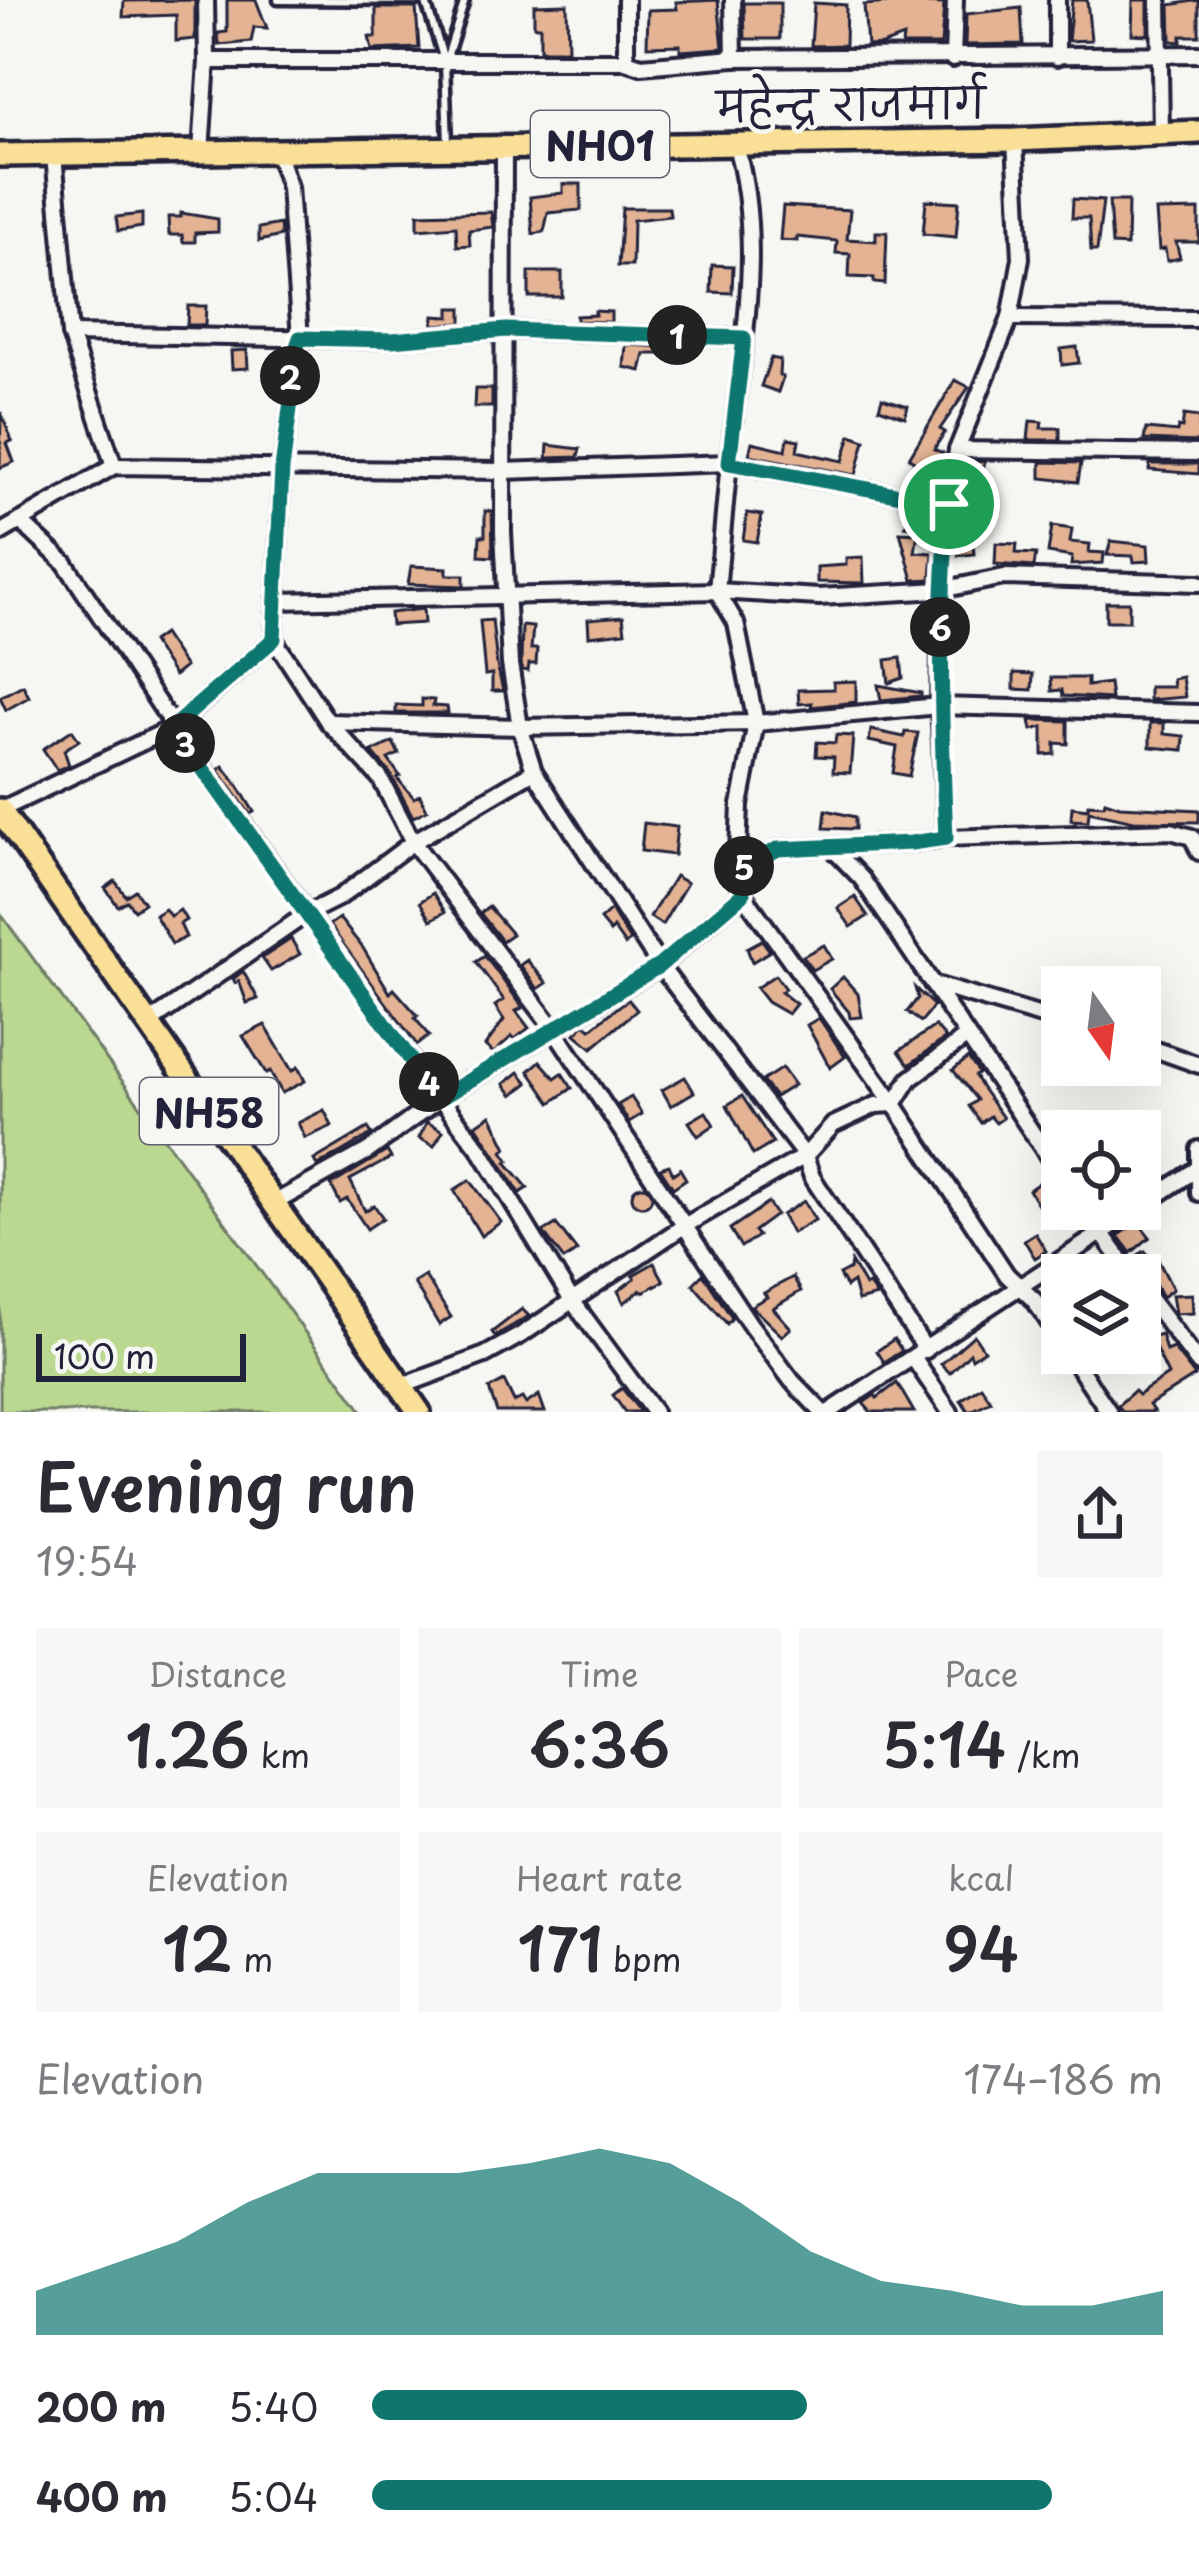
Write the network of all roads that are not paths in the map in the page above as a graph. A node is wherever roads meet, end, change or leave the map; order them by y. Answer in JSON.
{"nodes":[{"id":1,"x":206,"y":0,"type":"edge"},
{"id":2,"x":278,"y":0,"type":"edge"},
{"id":3,"x":397,"y":0,"type":"edge"},
{"id":4,"x":424,"y":0,"type":"edge"},
{"id":5,"x":465,"y":0,"type":"edge"},
{"id":6,"x":626,"y":0,"type":"edge"},
{"id":7,"x":733,"y":0,"type":"edge"},
{"id":8,"x":955,"y":0,"type":"edge"},
{"id":9,"x":1057,"y":0,"type":"edge"},
{"id":10,"x":1160,"y":0,"type":"edge"},
{"id":11,"x":307,"y":1,"type":"edge"},
{"id":12,"x":338,"y":1,"type":"edge"},
{"id":13,"x":368,"y":1,"type":"edge"},
{"id":14,"x":1199,"y":54,"type":"edge"},
{"id":15,"x":1160,"y":55,"type":"junction"},
{"id":16,"x":1057,"y":56,"type":"junction"},
{"id":17,"x":734,"y":58,"type":"junction"},
{"id":18,"x":953,"y":59,"type":"junction"},
{"id":19,"x":207,"y":61,"type":"junction"},
{"id":20,"x":626,"y":61,"type":"junction"},
{"id":21,"x":445,"y":63,"type":"junction"},
{"id":22,"x":1199,"y":133,"type":"edge"},
{"id":23,"x":1161,"y":136,"type":"junction"},
{"id":24,"x":1015,"y":140,"type":"junction"},
{"id":25,"x":735,"y":142,"type":"junction"},
{"id":26,"x":504,"y":146,"type":"junction"},
{"id":27,"x":448,"y":147,"type":"junction"},
{"id":28,"x":277,"y":151,"type":"junction"},
{"id":29,"x":201,"y":152,"type":"junction"},
{"id":30,"x":54,"y":154,"type":"junction"},
{"id":31,"x":0,"y":155,"type":"edge"},
{"id":32,"x":1010,"y":318,"type":"junction"},
{"id":33,"x":1199,"y":319,"type":"edge"},
{"id":34,"x":506,"y":330,"type":"junction"},
{"id":35,"x":70,"y":334,"type":"junction"},
{"id":36,"x":300,"y":338,"type":"junction"},
{"id":37,"x":744,"y":338,"type":"junction"},
{"id":38,"x":957,"y":451,"type":"junction"},
{"id":39,"x":1199,"y":453,"type":"edge"},
{"id":40,"x":729,"y":463,"type":"junction"},
{"id":41,"x":114,"y":466,"type":"junction"},
{"id":42,"x":282,"y":469,"type":"junction"},
{"id":43,"x":503,"y":471,"type":"junction"},
{"id":44,"x":949,"y":504,"type":"junction"},
{"id":45,"x":20,"y":521,"type":"junction"},
{"id":46,"x":0,"y":533,"type":"edge"},
{"id":47,"x":1199,"y":584,"type":"edge"},
{"id":48,"x":941,"y":590,"type":"junction"},
{"id":49,"x":718,"y":591,"type":"junction"},
{"id":50,"x":509,"y":598,"type":"junction"},
{"id":51,"x":278,"y":602,"type":"junction"},
{"id":52,"x":274,"y":639,"type":"junction"},
{"id":53,"x":939,"y":706,"type":"junction"},
{"id":54,"x":1199,"y":713,"type":"edge"},
{"id":55,"x":328,"y":722,"type":"junction"},
{"id":56,"x":756,"y":723,"type":"junction"},
{"id":57,"x":173,"y":727,"type":"junction"},
{"id":58,"x":520,"y":728,"type":"junction"},
{"id":59,"x":534,"y":771,"type":"junction"},
{"id":60,"x":0,"y":810,"type":"edge"},
{"id":61,"x":946,"y":838,"type":"junction"},
{"id":62,"x":413,"y":842,"type":"junction"},
{"id":63,"x":833,"y":849,"type":"junction"},
{"id":64,"x":1199,"y":852,"type":"edge"},
{"id":65,"x":738,"y":870,"type":"junction"},
{"id":66,"x":743,"y":894,"type":"junction"},
{"id":67,"x":308,"y":913,"type":"junction"},
{"id":68,"x":659,"y":966,"type":"junction"},
{"id":69,"x":932,"y":984,"type":"junction"},
{"id":70,"x":1041,"y":1016,"type":"edge"},
{"id":71,"x":147,"y":1024,"type":"junction"},
{"id":72,"x":554,"y":1029,"type":"junction"},
{"id":73,"x":966,"y":1037,"type":"junction"},
{"id":74,"x":1161,"y":1051,"type":"edge"},
{"id":75,"x":1199,"y":1065,"type":"edge"},
{"id":76,"x":442,"y":1097,"type":"junction"},
{"id":77,"x":894,"y":1104,"type":"junction"},
{"id":78,"x":1041,"y":1146,"type":"edge"},
{"id":79,"x":1199,"y":1149,"type":"edge"},
{"id":80,"x":805,"y":1156,"type":"junction"},
{"id":81,"x":1197,"y":1168,"type":"edge"},
{"id":82,"x":1161,"y":1193,"type":"edge"},
{"id":83,"x":1199,"y":1193,"type":"edge"},
{"id":84,"x":274,"y":1203,"type":"junction"},
{"id":85,"x":684,"y":1226,"type":"junction"},
{"id":86,"x":1098,"y":1230,"type":"edge"},
{"id":87,"x":1107,"y":1230,"type":"edge"},
{"id":88,"x":1101,"y":1234,"type":"junction"},
{"id":89,"x":1116,"y":1254,"type":"edge"},
{"id":90,"x":1020,"y":1289,"type":"junction"},
{"id":91,"x":571,"y":1299,"type":"junction"},
{"id":92,"x":1041,"y":1310,"type":"edge"},
{"id":93,"x":1161,"y":1314,"type":"edge"},
{"id":94,"x":920,"y":1354,"type":"junction"},
{"id":95,"x":1199,"y":1364,"type":"edge"},
{"id":96,"x":1083,"y":1374,"type":"edge"},
{"id":97,"x":402,"y":1386,"type":"junction"},
{"id":98,"x":418,"y":1412,"type":"edge"},
{"id":99,"x":654,"y":1412,"type":"edge"},
{"id":100,"x":826,"y":1412,"type":"edge"},
{"id":101,"x":950,"y":1412,"type":"edge"},
{"id":102,"x":1109,"y":1412,"type":"edge"}],
"edges":[{"from":1,"to":19,"type":"street"},
{"from":2,"to":11,"type":"lane"},
{"from":3,"to":4,"type":"lane"},
{"from":3,"to":13,"type":"lane"},
{"from":4,"to":21,"type":"lane"},
{"from":5,"to":21,"type":"lane"},
{"from":6,"to":20,"type":"street"},
{"from":7,"to":17,"type":"street"},
{"from":8,"to":18,"type":"street"},
{"from":9,"to":16,"type":"street"},
{"from":10,"to":15,"type":"street"},
{"from":11,"to":12,"type":"lane"},
{"from":12,"to":13,"type":"lane"},
{"from":14,"to":15,"type":"street"},
{"from":15,"to":16,"type":"street"},
{"from":15,"to":23,"type":"street"},
{"from":16,"to":18,"type":"street"},
{"from":17,"to":18,"type":"street"},
{"from":17,"to":20,"type":"street"},
{"from":19,"to":21,"type":"street"},
{"from":19,"to":29,"type":"street"},
{"from":20,"to":21,"type":"street"},
{"from":21,"to":27,"type":"lane"},
{"from":22,"to":23,"type":"main road","name":"महेन्द्र राजमार्ग","number":"NH01"},
{"from":23,"to":24,"type":"main road","name":"महेन्द्र राजमार्ग","number":"NH01"},
{"from":24,"to":25,"type":"main road","name":"महेन्द्र राजमार्ग","number":"NH01"},
{"from":24,"to":32,"type":"street"},
{"from":25,"to":26,"type":"main road","name":"महेन्द्र राजमार्ग","number":"NH01"},
{"from":25,"to":37,"type":"street"},
{"from":26,"to":27,"type":"main road","name":"महेन्द्र राजमार्ग","number":"NH01"},
{"from":26,"to":34,"type":"street"},
{"from":27,"to":28,"type":"main road","name":"महेन्द्र राजमार्ग","number":"NH01"},
{"from":28,"to":29,"type":"main road","name":"महेन्द्र राजमार्ग","number":"NH01"},
{"from":28,"to":36,"type":"street"},
{"from":29,"to":30,"type":"main road","name":"महेन्द्र राजमार्ग","number":"NH01"},
{"from":30,"to":31,"type":"main road","name":"महेन्द्र राजमार्ग","number":"NH01"},
{"from":30,"to":35,"type":"street"},
{"from":32,"to":33,"type":"street"},
{"from":32,"to":38,"type":"street"},
{"from":34,"to":36,"type":"street"},
{"from":34,"to":37,"type":"street"},
{"from":34,"to":43,"type":"street"},
{"from":35,"to":36,"type":"street"},
{"from":35,"to":41,"type":"street"},
{"from":36,"to":42,"type":"street"},
{"from":37,"to":40,"type":"street"},
{"from":38,"to":39,"type":"street"},
{"from":38,"to":44,"type":"street"},
{"from":40,"to":43,"type":"street"},
{"from":40,"to":44,"type":"street"},
{"from":40,"to":49,"type":"street"},
{"from":41,"to":42,"type":"street"},
{"from":41,"to":45,"type":"street"},
{"from":42,"to":43,"type":"street"},
{"from":42,"to":51,"type":"street"},
{"from":43,"to":50,"type":"street"},
{"from":44,"to":48,"type":"street"},
{"from":45,"to":46,"type":"street"},
{"from":45,"to":57,"type":"street"},
{"from":47,"to":48,"type":"street"},
{"from":48,"to":49,"type":"street"},
{"from":48,"to":53,"type":"street"},
{"from":49,"to":50,"type":"street"},
{"from":49,"to":56,"type":"street"},
{"from":50,"to":51,"type":"street"},
{"from":50,"to":58,"type":"street"},
{"from":51,"to":52,"type":"street"},
{"from":52,"to":55,"type":"street"},
{"from":52,"to":57,"type":"street"},
{"from":53,"to":54,"type":"street"},
{"from":53,"to":56,"type":"street"},
{"from":53,"to":61,"type":"street"},
{"from":55,"to":58,"type":"street"},
{"from":55,"to":62,"type":"street"},
{"from":56,"to":58,"type":"street"},
{"from":56,"to":65,"type":"street"},
{"from":57,"to":60,"type":"street"},
{"from":57,"to":67,"type":"street"},
{"from":58,"to":59,"type":"street"},
{"from":59,"to":62,"type":"street"},
{"from":59,"to":68,"type":"street"},
{"from":60,"to":71,"type":"main road","number":"NH58"},
{"from":61,"to":63,"type":"street"},
{"from":61,"to":64,"type":"street"},
{"from":62,"to":67,"type":"street"},
{"from":62,"to":72,"type":"street"},
{"from":63,"to":65,"type":"street"},
{"from":63,"to":69,"type":"street"},
{"from":65,"to":66,"type":"street"},
{"from":66,"to":68,"type":"street"},
{"from":66,"to":77,"type":"street"},
{"from":67,"to":71,"type":"street"},
{"from":67,"to":76,"type":"street"},
{"from":68,"to":72,"type":"street"},
{"from":68,"to":80,"type":"street"},
{"from":69,"to":70,"type":"street"},
{"from":69,"to":73,"type":"street"},
{"from":71,"to":84,"type":"main road","number":"NH58"},
{"from":72,"to":76,"type":"street"},
{"from":72,"to":85,"type":"street"},
{"from":73,"to":77,"type":"street"},
{"from":73,"to":78,"type":"street"},
{"from":74,"to":75,"type":"street"},
{"from":76,"to":84,"type":"street"},
{"from":76,"to":91,"type":"street"},
{"from":77,"to":80,"type":"street"},
{"from":77,"to":90,"type":"street"},
{"from":79,"to":81,"type":"street"},
{"from":80,"to":85,"type":"street"},
{"from":80,"to":94,"type":"street"},
{"from":81,"to":82,"type":"street"},
{"from":81,"to":83,"type":"street"},
{"from":84,"to":97,"type":"main road","number":"NH58"},
{"from":85,"to":91,"type":"street"},
{"from":85,"to":100,"type":"street"},
{"from":86,"to":88,"type":"street"},
{"from":87,"to":88,"type":"street"},
{"from":88,"to":89,"type":"street"},
{"from":88,"to":90,"type":"street"},
{"from":90,"to":92,"type":"street"},
{"from":90,"to":94,"type":"street"},
{"from":91,"to":97,"type":"street"},
{"from":91,"to":99,"type":"street"},
{"from":93,"to":95,"type":"street"},
{"from":94,"to":100,"type":"street"},
{"from":94,"to":101,"type":"street"},
{"from":96,"to":102,"type":"street"},
{"from":97,"to":98,"type":"main road","number":"NH58"}]}
